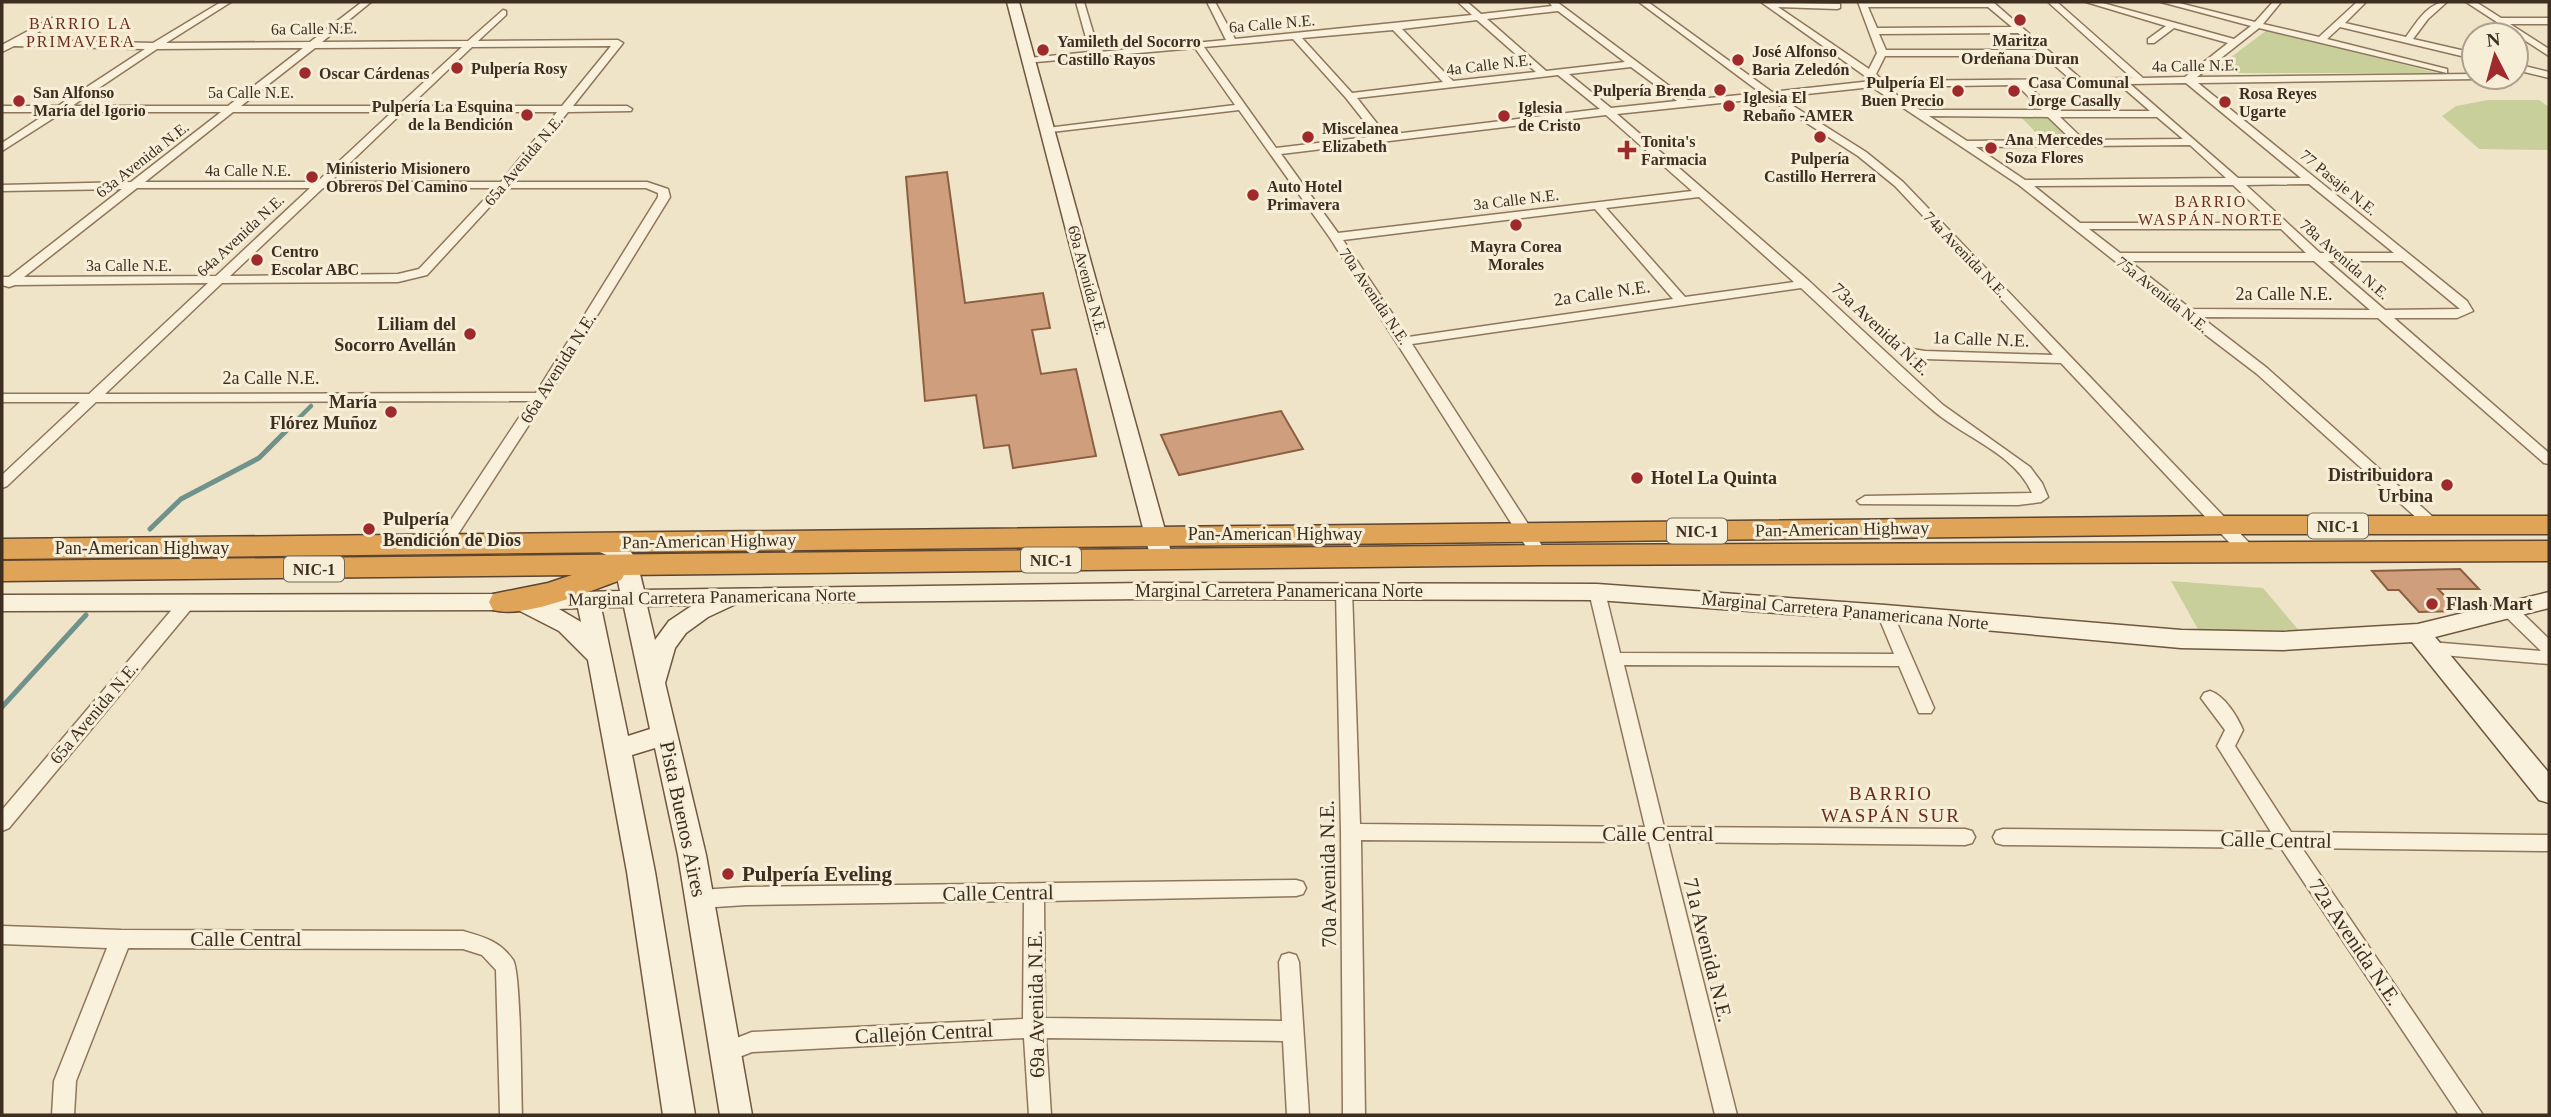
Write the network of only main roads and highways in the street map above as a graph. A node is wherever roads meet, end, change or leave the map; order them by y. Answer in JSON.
{"nodes":[{"id":1,"x":2549,"y":525,"type":"edge"},
{"id":2,"x":961,"y":539,"type":"junction"},
{"id":3,"x":1534,"y":544,"type":"junction"},
{"id":4,"x":1159,"y":547,"type":"junction"},
{"id":5,"x":2,"y":549,"type":"edge"},
{"id":6,"x":2549,"y":551,"type":"edge"},
{"id":7,"x":627,"y":565,"type":"junction"},
{"id":8,"x":2,"y":572,"type":"edge"},
{"id":9,"x":588,"y":599,"type":"road end"},
{"id":10,"x":504,"y":602,"type":"road end"}],
"edges":[{"from":1,"to":3,"type":"highway","name":"Pan-American Highway","number":"NIC-1"},
{"from":2,"to":4,"type":"highway","name":"Pan-American Highway","number":"NIC-1"},
{"from":2,"to":5,"type":"highway","name":"Pan-American Highway","number":"NIC-1"},
{"from":2,"to":7,"type":"highway"},
{"from":3,"to":4,"type":"highway","name":"Pan-American Highway","number":"NIC-1"},
{"from":3,"to":6,"type":"highway","name":"Pan-American Highway","number":"NIC-1"},
{"from":4,"to":7,"type":"highway","name":"Pan-American Highway","number":"NIC-1"},
{"from":7,"to":8,"type":"highway","name":"Pan-American Highway","number":"NIC-1"},
{"from":7,"to":9,"type":"highway"},
{"from":7,"to":10,"type":"highway"}]}
